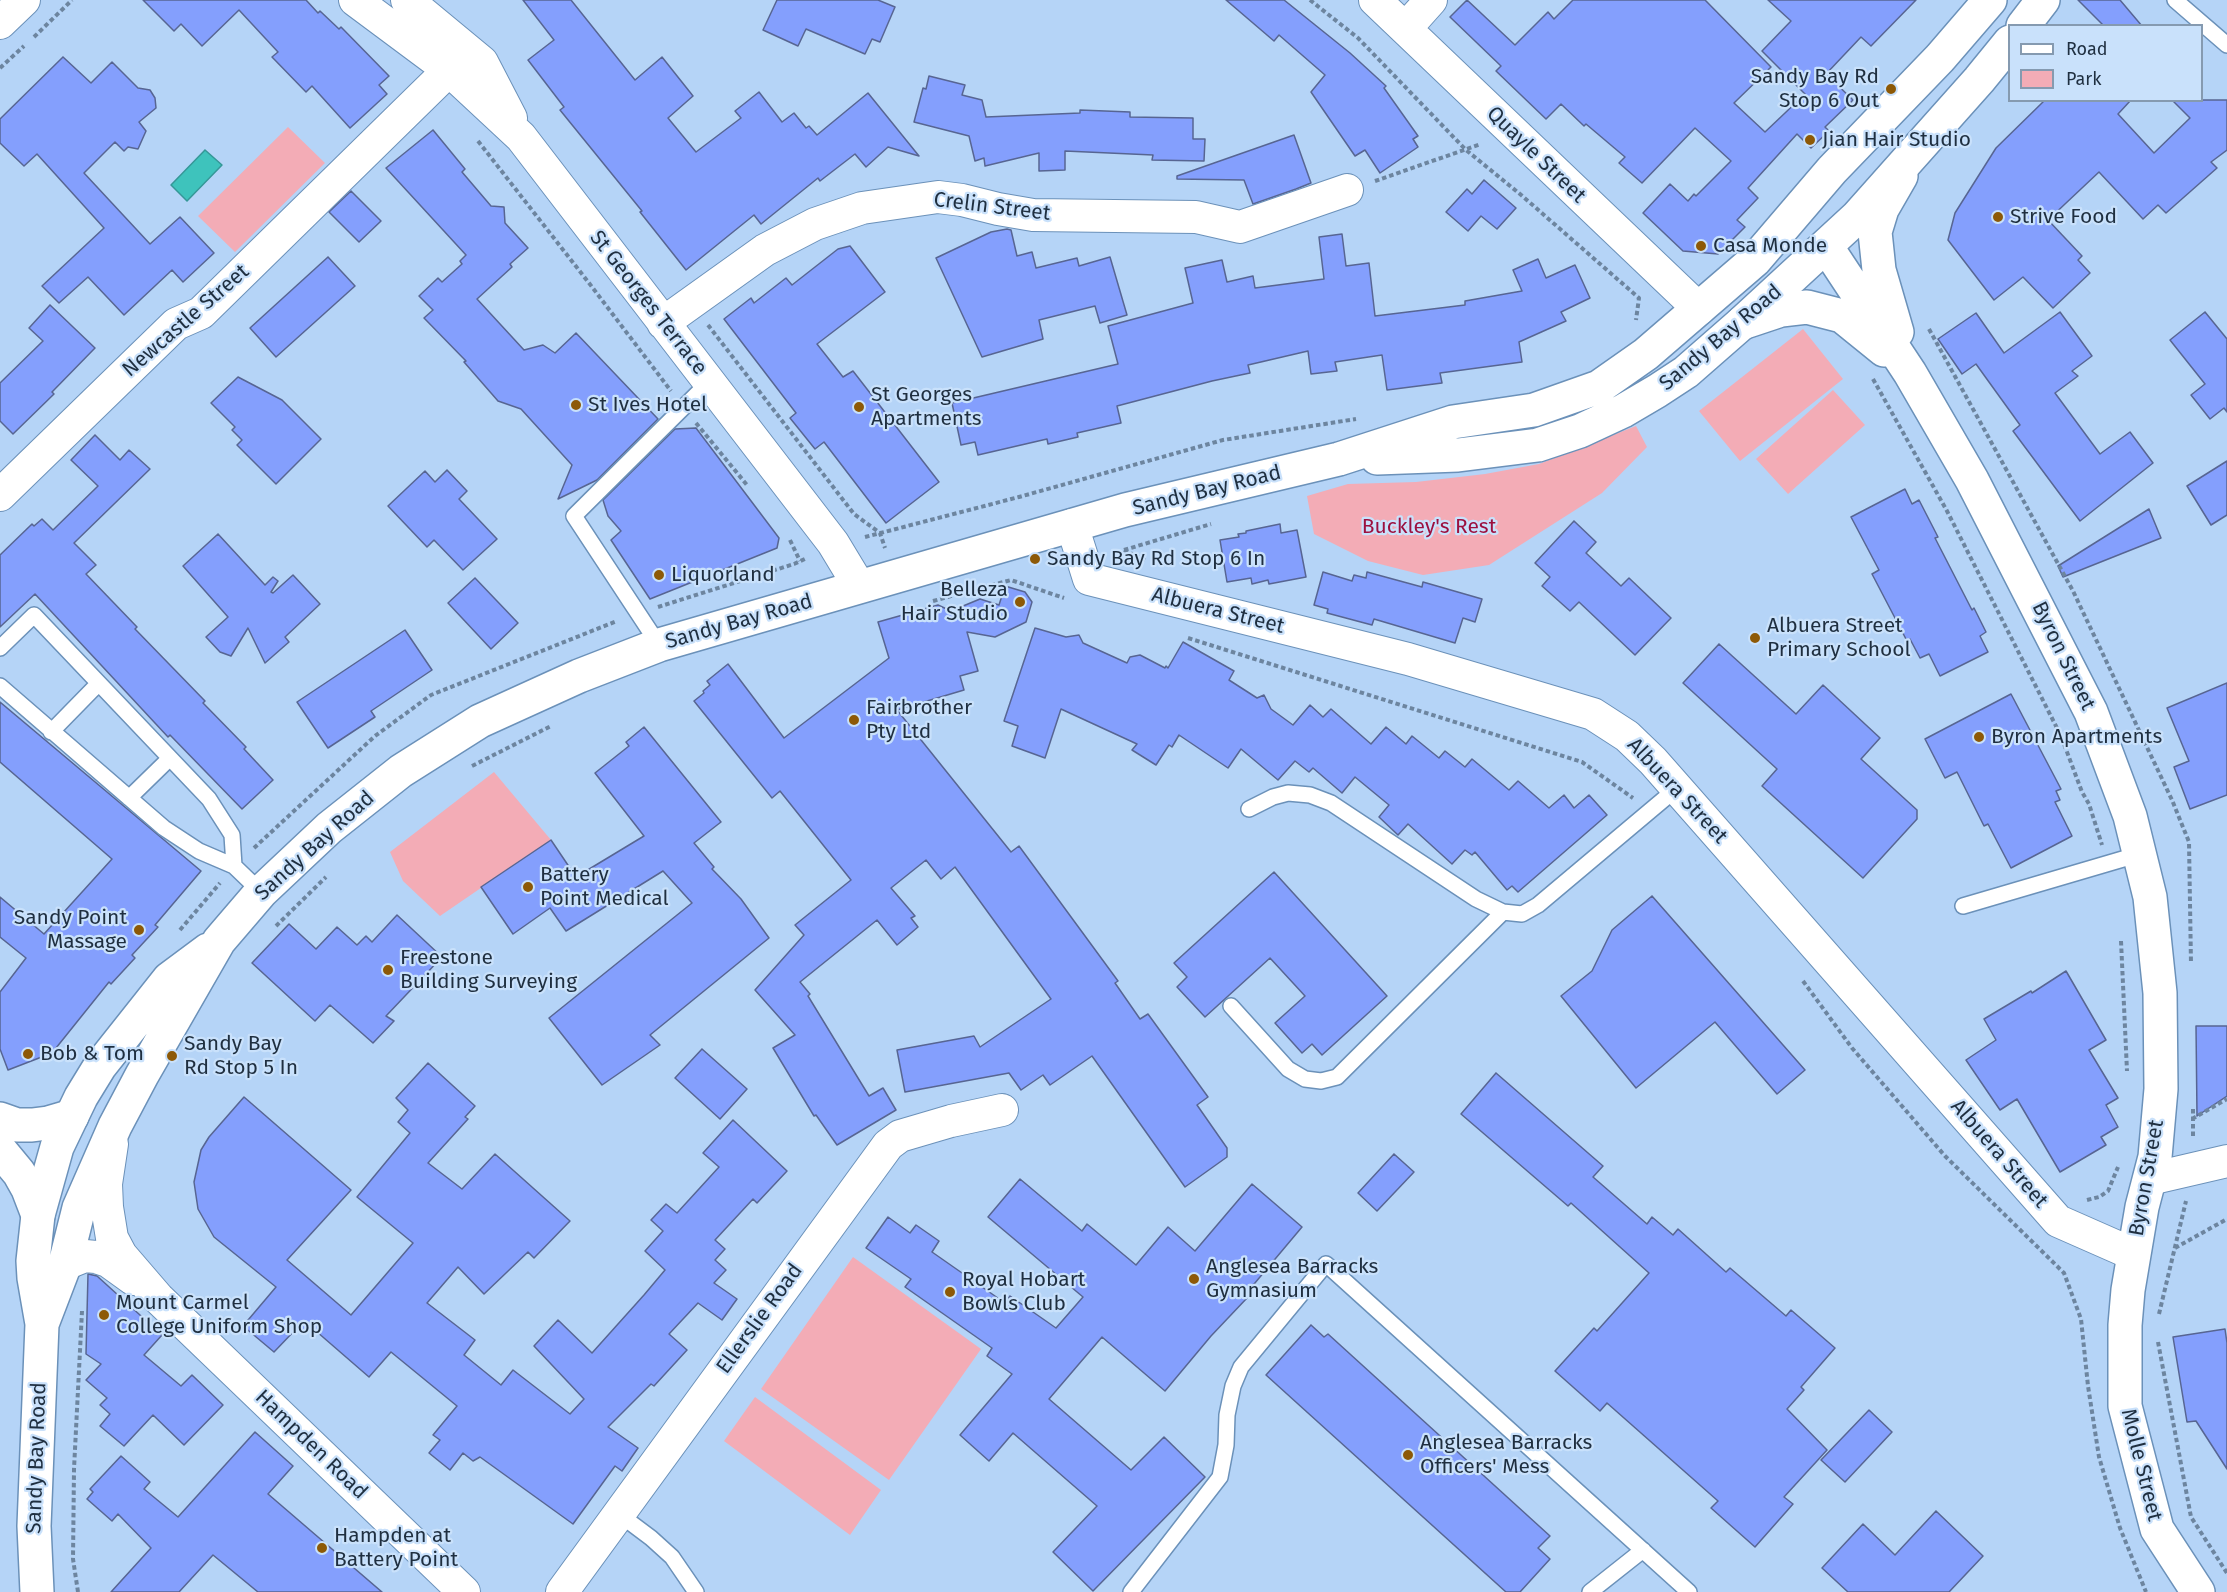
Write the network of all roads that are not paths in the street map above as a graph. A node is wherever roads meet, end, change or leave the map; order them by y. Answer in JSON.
{"nodes":[{"id":1,"x":24,"y":0,"type":"edge"},
{"id":2,"x":355,"y":0,"type":"edge"},
{"id":3,"x":407,"y":0,"type":"edge"},
{"id":4,"x":1375,"y":0,"type":"edge"},
{"id":5,"x":1431,"y":0,"type":"edge"},
{"id":6,"x":1990,"y":0,"type":"edge"},
{"id":7,"x":2043,"y":0,"type":"edge"},
{"id":8,"x":2175,"y":0,"type":"edge"},
{"id":9,"x":0,"y":23,"type":"edge"},
{"id":10,"x":2025,"y":24,"type":"edge"},
{"id":11,"x":2203,"y":24,"type":"edge"},
{"id":12,"x":2203,"y":24,"type":"edge"},
{"id":13,"x":1406,"y":28,"type":"junction"},
{"id":14,"x":2008,"y":44,"type":"edge"},
{"id":15,"x":2227,"y":45,"type":"edge"},
{"id":16,"x":449,"y":70,"type":"junction"},
{"id":17,"x":1927,"y":136,"type":"junction"},
{"id":18,"x":521,"y":137,"type":"junction"},
{"id":19,"x":1347,"y":190,"type":"road end"},
{"id":20,"x":1798,"y":207,"type":"junction"},
{"id":21,"x":1826,"y":246,"type":"junction"},
{"id":22,"x":1699,"y":309,"type":"junction"},
{"id":23,"x":663,"y":323,"type":"junction"},
{"id":24,"x":1742,"y":323,"type":"junction"},
{"id":25,"x":1910,"y":373,"type":"junction"},
{"id":26,"x":709,"y":382,"type":"junction"},
{"id":27,"x":1338,"y":459,"type":"junction"},
{"id":28,"x":0,"y":495,"type":"edge"},
{"id":29,"x":1072,"y":525,"type":"junction"},
{"id":30,"x":859,"y":586,"type":"junction"},
{"id":31,"x":659,"y":645,"type":"junction"},
{"id":32,"x":0,"y":648,"type":"edge"},
{"id":33,"x":98,"y":684,"type":"junction"},
{"id":34,"x":0,"y":686,"type":"edge"},
{"id":35,"x":51,"y":732,"type":"junction"},
{"id":36,"x":169,"y":759,"type":"junction"},
{"id":37,"x":1676,"y":789,"type":"junction"},
{"id":38,"x":129,"y":798,"type":"junction"},
{"id":39,"x":1249,"y":809,"type":"dead end"},
{"id":40,"x":2125,"y":858,"type":"junction"},
{"id":41,"x":234,"y":866,"type":"junction"},
{"id":42,"x":261,"y":892,"type":"junction"},
{"id":43,"x":1963,"y":906,"type":"dead end"},
{"id":44,"x":1503,"y":912,"type":"junction"},
{"id":45,"x":219,"y":941,"type":"junction"},
{"id":46,"x":1231,"y":1006,"type":"dead end"},
{"id":47,"x":149,"y":1062,"type":"junction"},
{"id":48,"x":100,"y":1066,"type":"junction"},
{"id":49,"x":1002,"y":1110,"type":"dead end"},
{"id":50,"x":72,"y":1116,"type":"junction"},
{"id":51,"x":0,"y":1119,"type":"edge"},
{"id":52,"x":115,"y":1126,"type":"junction"},
{"id":53,"x":0,"y":1150,"type":"edge"},
{"id":54,"x":2227,"y":1161,"type":"edge"},
{"id":55,"x":2150,"y":1179,"type":"junction"},
{"id":56,"x":38,"y":1215,"type":"junction"},
{"id":57,"x":2133,"y":1254,"type":"junction"},
{"id":58,"x":65,"y":1264,"type":"junction"},
{"id":59,"x":158,"y":1298,"type":"junction"},
{"id":60,"x":42,"y":1324,"type":"junction"},
{"id":61,"x":619,"y":1514,"type":"junction"},
{"id":62,"x":1643,"y":1550,"type":"junction"},
{"id":63,"x":1676,"y":1580,"type":"junction"},
{"id":64,"x":37,"y":1592,"type":"edge"},
{"id":65,"x":464,"y":1592,"type":"edge"},
{"id":66,"x":562,"y":1592,"type":"edge"},
{"id":67,"x":696,"y":1592,"type":"edge"},
{"id":68,"x":1131,"y":1592,"type":"edge"},
{"id":69,"x":1590,"y":1592,"type":"edge"},
{"id":70,"x":1666,"y":1592,"type":"edge"},
{"id":71,"x":1689,"y":1592,"type":"edge"},
{"id":72,"x":2198,"y":1592,"type":"edge"}],
"edges":[{"from":1,"to":9,"type":"street"},
{"from":2,"to":16,"type":"street","name":"St Georges Terrace"},
{"from":3,"to":18,"type":"street","name":"St Georges Terrace"},
{"from":4,"to":13,"type":"street","name":"Quayle Street"},
{"from":5,"to":13,"type":"street"},
{"from":6,"to":20,"type":"main road","name":"Sandy Bay Road"},
{"from":7,"to":10,"type":"main road"},
{"from":8,"to":12,"type":"lane"},
{"from":11,"to":15,"type":"lane"},
{"from":13,"to":22,"type":"street","name":"Quayle Street"},
{"from":14,"to":17,"type":"main road","name":"Sandy Bay Road"},
{"from":16,"to":18,"type":"street","name":"St Georges Terrace"},
{"from":16,"to":28,"type":"street","name":"Newcastle Street"},
{"from":17,"to":21,"type":"main road","name":"Sandy Bay Road"},
{"from":17,"to":25,"type":"main road"},
{"from":18,"to":23,"type":"street","name":"St Georges Terrace"},
{"from":19,"to":23,"type":"street","name":"Crelin Street"},
{"from":20,"to":21,"type":"main road","name":"Byron Street"},
{"from":20,"to":22,"type":"main road","name":"Sandy Bay Road"},
{"from":21,"to":24,"type":"main road","name":"Sandy Bay Road"},
{"from":21,"to":25,"type":"main road","name":"Byron Street"},
{"from":22,"to":27,"type":"main road","name":"Sandy Bay Road"},
{"from":23,"to":26,"type":"street","name":"St Georges Terrace"},
{"from":24,"to":25,"type":"main road"},
{"from":24,"to":27,"type":"main road","name":"Sandy Bay Road"},
{"from":25,"to":40,"type":"main road","name":"Byron Street"},
{"from":26,"to":30,"type":"street","name":"St Georges Terrace"},
{"from":26,"to":31,"type":"lane"},
{"from":27,"to":29,"type":"main road","name":"Sandy Bay Road"},
{"from":29,"to":30,"type":"main road","name":"Sandy Bay Road"},
{"from":29,"to":37,"type":"street","name":"Albuera Street"},
{"from":30,"to":31,"type":"main road","name":"Sandy Bay Road"},
{"from":31,"to":42,"type":"main road","name":"Sandy Bay Road"},
{"from":32,"to":33,"type":"lane"},
{"from":33,"to":35,"type":"lane"},
{"from":33,"to":36,"type":"lane"},
{"from":34,"to":35,"type":"lane"},
{"from":35,"to":38,"type":"lane"},
{"from":36,"to":38,"type":"lane"},
{"from":36,"to":41,"type":"lane"},
{"from":37,"to":44,"type":"lane"},
{"from":37,"to":57,"type":"street","name":"Albuera Street"},
{"from":38,"to":41,"type":"lane"},
{"from":39,"to":44,"type":"lane"},
{"from":40,"to":43,"type":"lane"},
{"from":40,"to":55,"type":"main road","name":"Byron Street"},
{"from":41,"to":42,"type":"lane"},
{"from":42,"to":45,"type":"main road","name":"Sandy Bay Road"},
{"from":44,"to":46,"type":"lane"},
{"from":45,"to":47,"type":"main road","name":"Sandy Bay Road"},
{"from":45,"to":48,"type":"main road","name":"Sandy Bay Road"},
{"from":47,"to":48,"type":"main road"},
{"from":47,"to":52,"type":"main road","name":"Sandy Bay Road"},
{"from":48,"to":50,"type":"main road","name":"Sandy Bay Road"},
{"from":49,"to":61,"type":"street","name":"Ellerslie Road"},
{"from":50,"to":51,"type":"main road"},
{"from":50,"to":56,"type":"main road","name":"Sandy Bay Road"},
{"from":52,"to":58,"type":"main road","name":"Sandy Bay Road"},
{"from":52,"to":59,"type":"street","name":"Hampden Road"},
{"from":53,"to":56,"type":"main road"},
{"from":54,"to":55,"type":"street"},
{"from":55,"to":57,"type":"main road","name":"Byron Street"},
{"from":56,"to":60,"type":"main road","name":"Sandy Bay Road"},
{"from":57,"to":72,"type":"main road","name":"Molle Street"},
{"from":58,"to":59,"type":"street","name":"Hampden Road"},
{"from":58,"to":60,"type":"main road","name":"Sandy Bay Road"},
{"from":59,"to":65,"type":"street","name":"Hampden Road"},
{"from":60,"to":64,"type":"main road","name":"Sandy Bay Road"},
{"from":61,"to":66,"type":"street","name":"Ellerslie Road"},
{"from":61,"to":67,"type":"lane"},
{"from":62,"to":63,"type":"lane"},
{"from":62,"to":68,"type":"lane"},
{"from":62,"to":69,"type":"lane"},
{"from":63,"to":70,"type":"lane"},
{"from":63,"to":71,"type":"lane"}]}
